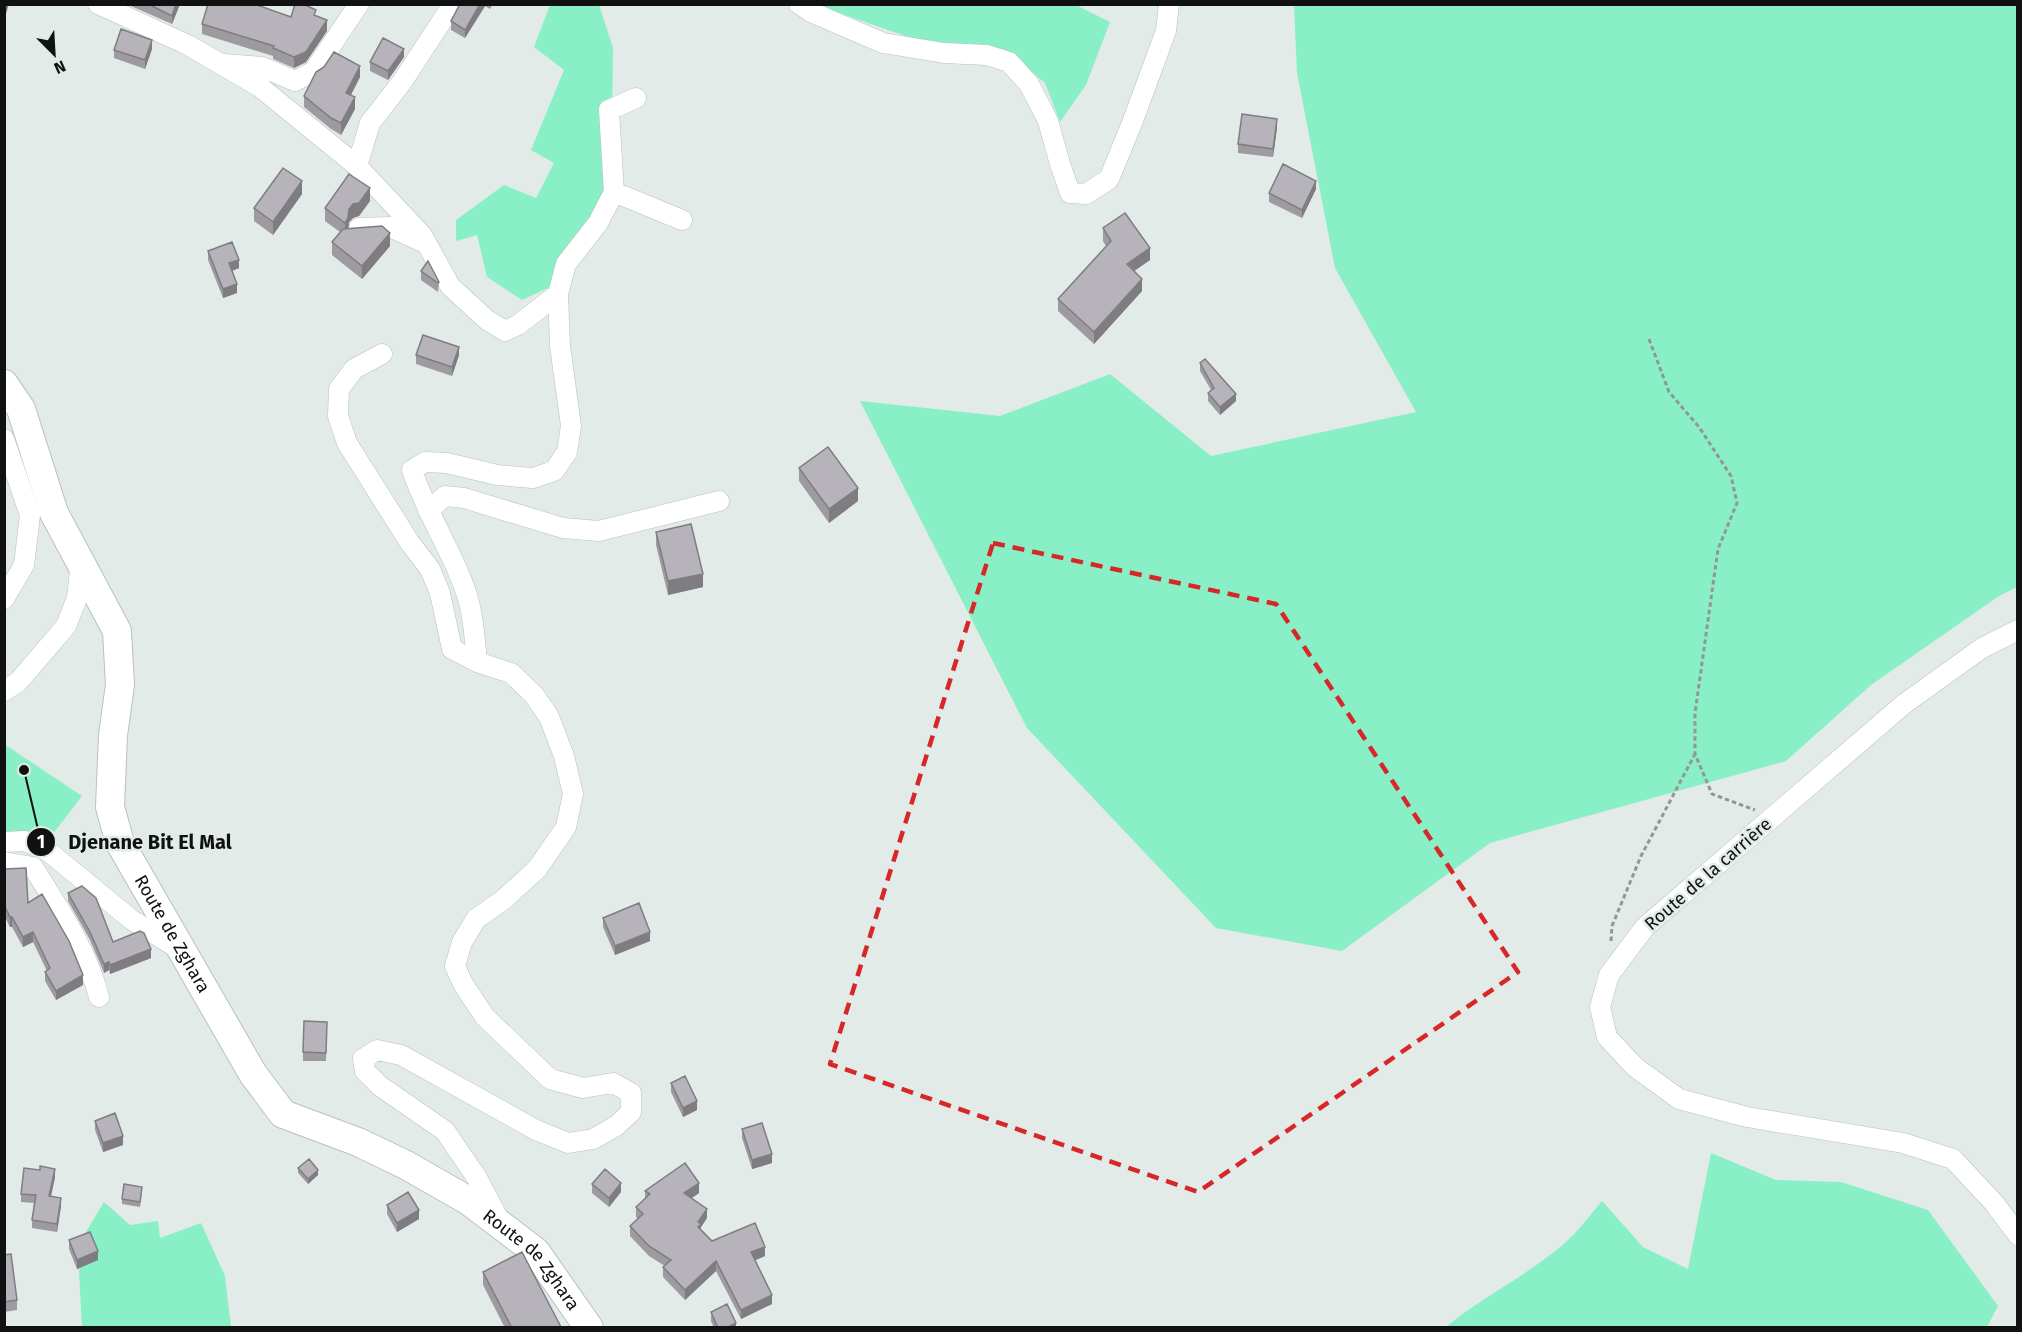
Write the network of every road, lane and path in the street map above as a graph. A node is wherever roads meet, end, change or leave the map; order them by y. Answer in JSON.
{"nodes":[{"id":1,"x":98,"y":4,"type":"edge"},
{"id":2,"x":359,"y":4,"type":"edge"},
{"id":3,"x":453,"y":4,"type":"edge"},
{"id":4,"x":799,"y":4,"type":"edge"},
{"id":5,"x":1169,"y":4,"type":"edge"},
{"id":6,"x":221,"y":64,"type":"junction"},
{"id":7,"x":636,"y":98,"type":"dead end"},
{"id":8,"x":357,"y":166,"type":"junction"},
{"id":9,"x":614,"y":192,"type":"junction"},
{"id":10,"x":682,"y":220,"type":"dead end"},
{"id":11,"x":359,"y":228,"type":"edge"},
{"id":12,"x":427,"y":244,"type":"junction"},
{"id":13,"x":558,"y":294,"type":"junction"},
{"id":14,"x":1649,"y":339,"type":"dead end"},
{"id":15,"x":382,"y":354,"type":"dead end"},
{"id":16,"x":4,"y":384,"type":"edge"},
{"id":17,"x":4,"y":439,"type":"edge"},
{"id":18,"x":719,"y":501,"type":"dead end"},
{"id":19,"x":428,"y":511,"type":"junction"},
{"id":20,"x":81,"y":563,"type":"junction"},
{"id":21,"x":4,"y":599,"type":"edge"},
{"id":22,"x":2018,"y":630,"type":"edge"},
{"id":23,"x":477,"y":662,"type":"junction"},
{"id":24,"x":4,"y":691,"type":"edge"},
{"id":25,"x":1695,"y":754,"type":"junction"},
{"id":26,"x":1773,"y":816,"type":"junction"},
{"id":27,"x":4,"y":842,"type":"edge"},
{"id":28,"x":4,"y":862,"type":"edge"},
{"id":29,"x":182,"y":951,"type":"junction"},
{"id":30,"x":1609,"y":975,"type":"junction"},
{"id":31,"x":99,"y":996,"type":"dead end"},
{"id":32,"x":501,"y":1225,"type":"junction"},
{"id":33,"x":2018,"y":1235,"type":"edge"},
{"id":34,"x":589,"y":1328,"type":"edge"}],
"edges":[{"from":1,"to":6,"type":"street"},
{"from":2,"to":6,"type":"street"},
{"from":3,"to":8,"type":"street"},
{"from":4,"to":5,"type":"street"},
{"from":6,"to":8,"type":"street"},
{"from":7,"to":9,"type":"street"},
{"from":8,"to":12,"type":"street"},
{"from":9,"to":10,"type":"street"},
{"from":9,"to":13,"type":"street"},
{"from":11,"to":12,"type":"street"},
{"from":12,"to":13,"type":"street"},
{"from":13,"to":19,"type":"street"},
{"from":14,"to":25,"type":"path"},
{"from":15,"to":23,"type":"street"},
{"from":16,"to":20,"type":"street","name":"Route de Zghara"},
{"from":17,"to":21,"type":"street"},
{"from":18,"to":19,"type":"street"},
{"from":19,"to":23,"type":"street"},
{"from":20,"to":24,"type":"street"},
{"from":20,"to":29,"type":"street","name":"Route de Zghara"},
{"from":22,"to":26,"type":"street","name":"Route de la carrière"},
{"from":23,"to":32,"type":"street"},
{"from":25,"to":26,"type":"path"},
{"from":25,"to":30,"type":"path"},
{"from":26,"to":30,"type":"street","name":"Route de la carrière"},
{"from":27,"to":29,"type":"street"},
{"from":28,"to":31,"type":"street"},
{"from":29,"to":32,"type":"street","name":"Route de Zghara"},
{"from":30,"to":33,"type":"street","name":"Route de la carrière"},
{"from":32,"to":34,"type":"street","name":"Route de Zghara"}]}
